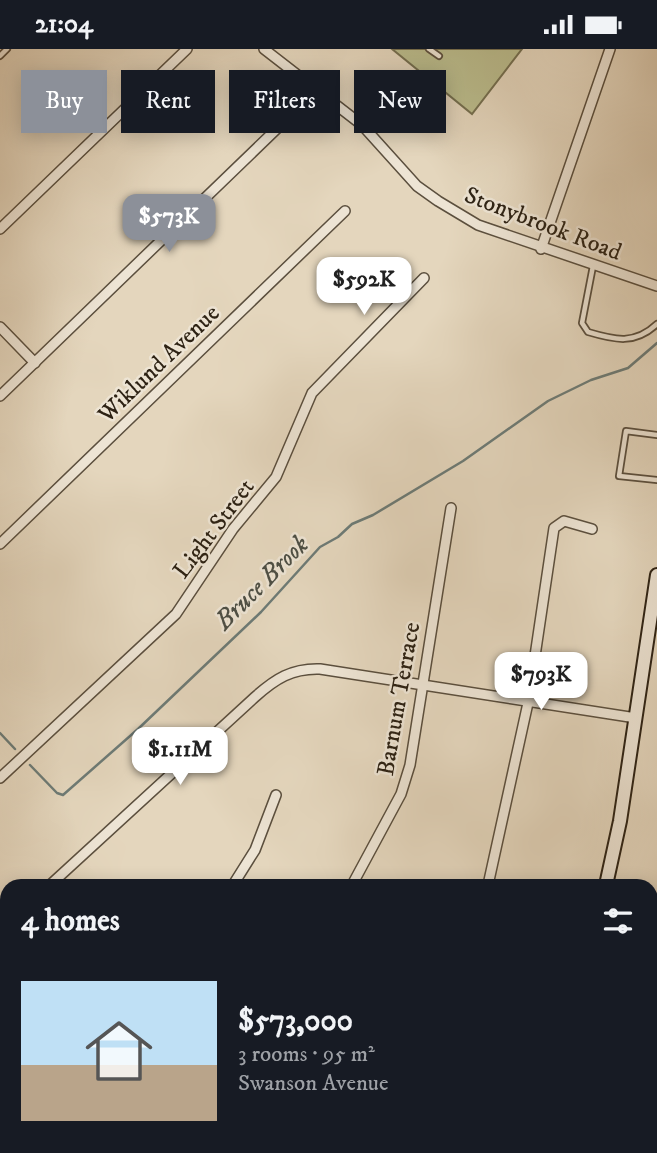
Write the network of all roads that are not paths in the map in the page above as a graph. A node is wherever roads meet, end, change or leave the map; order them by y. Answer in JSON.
{"nodes":[{"id":1,"x":8,"y":49,"type":"edge"},
{"id":2,"x":187,"y":49,"type":"edge"},
{"id":3,"x":264,"y":49,"type":"edge"},
{"id":4,"x":429,"y":49,"type":"edge"},
{"id":5,"x":610,"y":49,"type":"edge"},
{"id":6,"x":0,"y":56,"type":"edge"},
{"id":7,"x":439,"y":56,"type":"dead end"},
{"id":8,"x":291,"y":70,"type":"edge"},
{"id":9,"x":340,"y":108,"type":"edge"},
{"id":10,"x":273,"y":133,"type":"edge"},
{"id":11,"x":345,"y":211,"type":"dead end"},
{"id":12,"x":0,"y":229,"type":"edge"},
{"id":13,"x":541,"y":249,"type":"junction"},
{"id":14,"x":593,"y":266,"type":"junction"},
{"id":15,"x":424,"y":278,"type":"dead end"},
{"id":16,"x":657,"y":286,"type":"edge"},
{"id":17,"x":657,"y":324,"type":"edge"},
{"id":18,"x":0,"y":327,"type":"edge"},
{"id":19,"x":35,"y":363,"type":"junction"},
{"id":20,"x":0,"y":396,"type":"edge"},
{"id":21,"x":657,"y":435,"type":"edge"},
{"id":22,"x":657,"y":480,"type":"edge"},
{"id":23,"x":451,"y":508,"type":"dead end"},
{"id":24,"x":592,"y":529,"type":"dead end"},
{"id":25,"x":0,"y":544,"type":"edge"},
{"id":26,"x":657,"y":575,"type":"edge"},
{"id":27,"x":422,"y":685,"type":"junction"},
{"id":28,"x":528,"y":703,"type":"junction"},
{"id":29,"x":636,"y":718,"type":"junction"},
{"id":30,"x":0,"y":778,"type":"edge"},
{"id":31,"x":276,"y":795,"type":"dead end"},
{"id":32,"x":57,"y":879,"type":"edge"},
{"id":33,"x":237,"y":879,"type":"edge"},
{"id":34,"x":355,"y":879,"type":"edge"},
{"id":35,"x":489,"y":879,"type":"edge"},
{"id":36,"x":607,"y":879,"type":"edge"}],
"edges":[{"from":1,"to":6,"type":"lane"},
{"from":2,"to":12,"type":"street"},
{"from":3,"to":8,"type":"street","name":"Stonybrook Road"},
{"from":4,"to":7,"type":"lane"},
{"from":5,"to":13,"type":"street"},
{"from":9,"to":13,"type":"street","name":"Stonybrook Road"},
{"from":10,"to":19,"type":"street"},
{"from":11,"to":25,"type":"street","name":"Wiklund Avenue"},
{"from":13,"to":14,"type":"street","name":"Stonybrook Road"},
{"from":14,"to":16,"type":"street","name":"Stonybrook Road"},
{"from":14,"to":17,"type":"lane"},
{"from":15,"to":30,"type":"street","name":"Light Street"},
{"from":18,"to":19,"type":"street"},
{"from":19,"to":20,"type":"street"},
{"from":21,"to":22,"type":"lane"},
{"from":23,"to":27,"type":"street","name":"Barnum Terrace"},
{"from":24,"to":28,"type":"street"},
{"from":26,"to":29,"type":"main road"},
{"from":27,"to":28,"type":"street"},
{"from":27,"to":32,"type":"street"},
{"from":27,"to":34,"type":"street","name":"Barnum Terrace"},
{"from":28,"to":29,"type":"street"},
{"from":28,"to":35,"type":"street"},
{"from":29,"to":36,"type":"main road"},
{"from":31,"to":33,"type":"street"}]}
